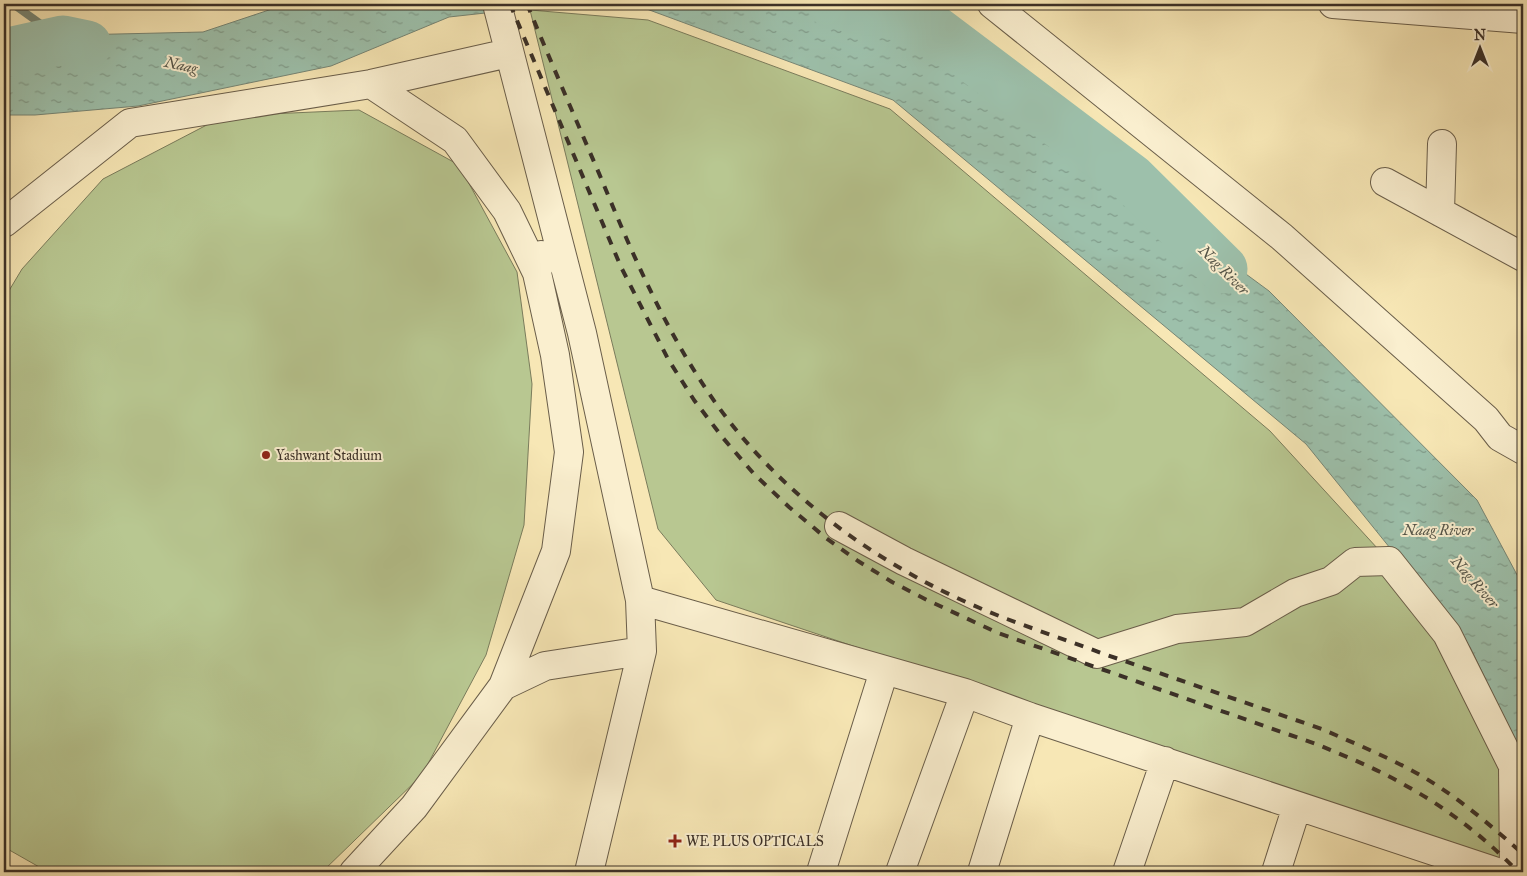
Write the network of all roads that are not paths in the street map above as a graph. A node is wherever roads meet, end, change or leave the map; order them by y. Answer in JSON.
{"nodes":[{"id":1,"x":497,"y":4,"type":"edge"},
{"id":2,"x":992,"y":4,"type":"edge"},
{"id":3,"x":1333,"y":4,"type":"edge"},
{"id":4,"x":1523,"y":19,"type":"edge"},
{"id":5,"x":507,"y":44,"type":"junction"},
{"id":6,"x":371,"y":84,"type":"junction"},
{"id":7,"x":1442,"y":144,"type":"dead end"},
{"id":8,"x":1384,"y":182,"type":"dead end"},
{"id":9,"x":1440,"y":212,"type":"junction"},
{"id":10,"x":551,"y":214,"type":"junction"},
{"id":11,"x":4,"y":223,"type":"edge"},
{"id":12,"x":1523,"y":257,"type":"edge"},
{"id":13,"x":537,"y":273,"type":"junction"},
{"id":14,"x":1523,"y":450,"type":"edge"},
{"id":15,"x":839,"y":526,"type":"dead end"},
{"id":16,"x":640,"y":600,"type":"junction"},
{"id":17,"x":642,"y":651,"type":"junction"},
{"id":18,"x":884,"y":671,"type":"junction"},
{"id":19,"x":503,"y":686,"type":"junction"},
{"id":20,"x":966,"y":693,"type":"junction"},
{"id":21,"x":1030,"y":716,"type":"junction"},
{"id":22,"x":1165,"y":762,"type":"junction"},
{"id":23,"x":1297,"y":806,"type":"junction"},
{"id":24,"x":1431,"y":862,"type":"edge"},
{"id":25,"x":354,"y":872,"type":"edge"},
{"id":26,"x":589,"y":872,"type":"edge"},
{"id":27,"x":821,"y":872,"type":"edge"},
{"id":28,"x":900,"y":872,"type":"edge"},
{"id":29,"x":982,"y":872,"type":"edge"},
{"id":30,"x":1126,"y":872,"type":"edge"},
{"id":31,"x":1276,"y":872,"type":"edge"},
{"id":32,"x":1497,"y":872,"type":"edge"},
{"id":33,"x":1514,"y":872,"type":"edge"}],
"edges":[{"from":1,"to":5,"type":"street"},
{"from":2,"to":14,"type":"street"},
{"from":3,"to":4,"type":"street"},
{"from":5,"to":6,"type":"street"},
{"from":5,"to":10,"type":"street"},
{"from":6,"to":11,"type":"street"},
{"from":6,"to":13,"type":"street"},
{"from":7,"to":9,"type":"street"},
{"from":8,"to":9,"type":"street"},
{"from":9,"to":12,"type":"street"},
{"from":10,"to":13,"type":"street"},
{"from":10,"to":16,"type":"street"},
{"from":13,"to":19,"type":"street"},
{"from":15,"to":33,"type":"street"},
{"from":16,"to":17,"type":"street"},
{"from":16,"to":18,"type":"street"},
{"from":17,"to":19,"type":"street"},
{"from":17,"to":26,"type":"street"},
{"from":18,"to":20,"type":"street"},
{"from":18,"to":27,"type":"street"},
{"from":19,"to":25,"type":"street"},
{"from":20,"to":21,"type":"street"},
{"from":20,"to":28,"type":"street"},
{"from":21,"to":22,"type":"street"},
{"from":21,"to":29,"type":"street"},
{"from":22,"to":23,"type":"street"},
{"from":22,"to":30,"type":"street"},
{"from":23,"to":24,"type":"street"},
{"from":23,"to":31,"type":"street"},
{"from":24,"to":32,"type":"street"}]}
